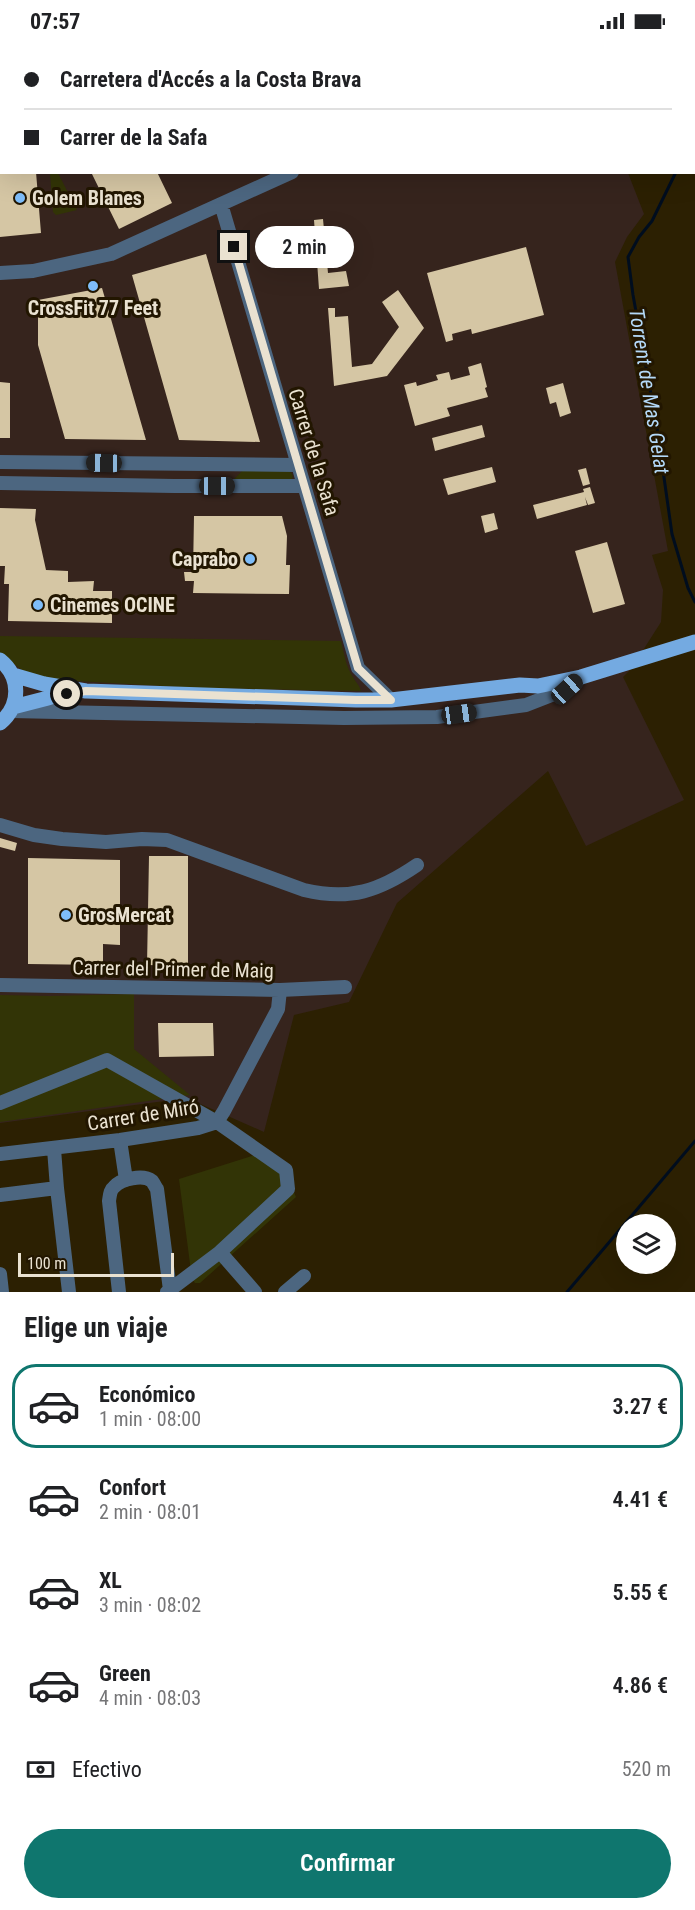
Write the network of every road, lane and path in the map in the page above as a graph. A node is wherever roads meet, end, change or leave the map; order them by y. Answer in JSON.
{"nodes":[{"id":1,"x":288,"y":174,"type":"edge"},
{"id":2,"x":221,"y":204,"type":"junction"},
{"id":3,"x":0,"y":273,"type":"edge"},
{"id":4,"x":0,"y":462,"type":"edge"},
{"id":5,"x":297,"y":465,"type":"junction"},
{"id":6,"x":0,"y":483,"type":"edge"},
{"id":7,"x":304,"y":486,"type":"junction"},
{"id":8,"x":695,"y":642,"type":"edge"},
{"id":9,"x":0,"y":660,"type":"edge"},
{"id":10,"x":13,"y":675,"type":"junction"},
{"id":11,"x":581,"y":677,"type":"junction"},
{"id":12,"x":520,"y":685,"type":"junction"},
{"id":13,"x":86,"y":691,"type":"junction"},
{"id":14,"x":391,"y":700,"type":"junction"},
{"id":15,"x":526,"y":705,"type":"junction"},
{"id":16,"x":8,"y":714,"type":"edge"},
{"id":17,"x":0,"y":825,"type":"edge"},
{"id":18,"x":417,"y":865,"type":"dead end"},
{"id":19,"x":0,"y":985,"type":"edge"},
{"id":20,"x":345,"y":987,"type":"dead end"},
{"id":21,"x":280,"y":990,"type":"junction"},
{"id":22,"x":0,"y":1103,"type":"edge"},
{"id":23,"x":217,"y":1122,"type":"junction"},
{"id":24,"x":120,"y":1140,"type":"junction"},
{"id":25,"x":54,"y":1149,"type":"junction"},
{"id":26,"x":0,"y":1154,"type":"edge"},
{"id":27,"x":126,"y":1180,"type":"junction"},
{"id":28,"x":57,"y":1188,"type":"junction"},
{"id":29,"x":0,"y":1195,"type":"edge"},
{"id":30,"x":220,"y":1252,"type":"junction"},
{"id":31,"x":0,"y":1274,"type":"edge"},
{"id":32,"x":304,"y":1276,"type":"dead end"},
{"id":33,"x":169,"y":1291,"type":"edge"},
{"id":34,"x":2,"y":1292,"type":"edge"},
{"id":35,"x":69,"y":1292,"type":"edge"},
{"id":36,"x":119,"y":1292,"type":"edge"},
{"id":37,"x":255,"y":1292,"type":"edge"},
{"id":38,"x":285,"y":1292,"type":"edge"}],
"edges":[{"from":1,"to":2,"type":"street"},
{"from":2,"to":3,"type":"street"},
{"from":2,"to":5,"type":"street","name":"Carrer de la Safa"},
{"from":4,"to":5,"type":"street"},
{"from":5,"to":7,"type":"street","name":"Carrer de la Safa"},
{"from":6,"to":7,"type":"street"},
{"from":7,"to":14,"type":"street","name":"Carrer de la Safa"},
{"from":8,"to":11,"type":"main road"},
{"from":9,"to":10,"type":"main road"},
{"from":10,"to":13,"type":"main road"},
{"from":10,"to":16,"type":"main road"},
{"from":11,"to":12,"type":"main road"},
{"from":11,"to":15,"type":"street"},
{"from":12,"to":14,"type":"main road"},
{"from":12,"to":15,"type":"street"},
{"from":13,"to":14,"type":"main road"},
{"from":13,"to":16,"type":"main road"},
{"from":15,"to":16,"type":"street"},
{"from":17,"to":18,"type":"street"},
{"from":19,"to":21,"type":"street","name":"Carrer del Primer de Maig"},
{"from":20,"to":21,"type":"street","name":"Carrer del Primer de Maig"},
{"from":21,"to":23,"type":"street","name":"Carrer de Miró"},
{"from":22,"to":23,"type":"street"},
{"from":23,"to":24,"type":"street","name":"Carrer de Miró"},
{"from":23,"to":30,"type":"street"},
{"from":24,"to":25,"type":"street","name":"Carrer de Miró"},
{"from":24,"to":27,"type":"street"},
{"from":25,"to":26,"type":"street","name":"Carrer de Miró"},
{"from":25,"to":28,"type":"street"},
{"from":27,"to":33,"type":"street"},
{"from":27,"to":36,"type":"street"},
{"from":28,"to":29,"type":"street"},
{"from":28,"to":35,"type":"street"},
{"from":30,"to":33,"type":"street"},
{"from":30,"to":37,"type":"street"},
{"from":31,"to":34,"type":"street"},
{"from":32,"to":38,"type":"street"}]}
